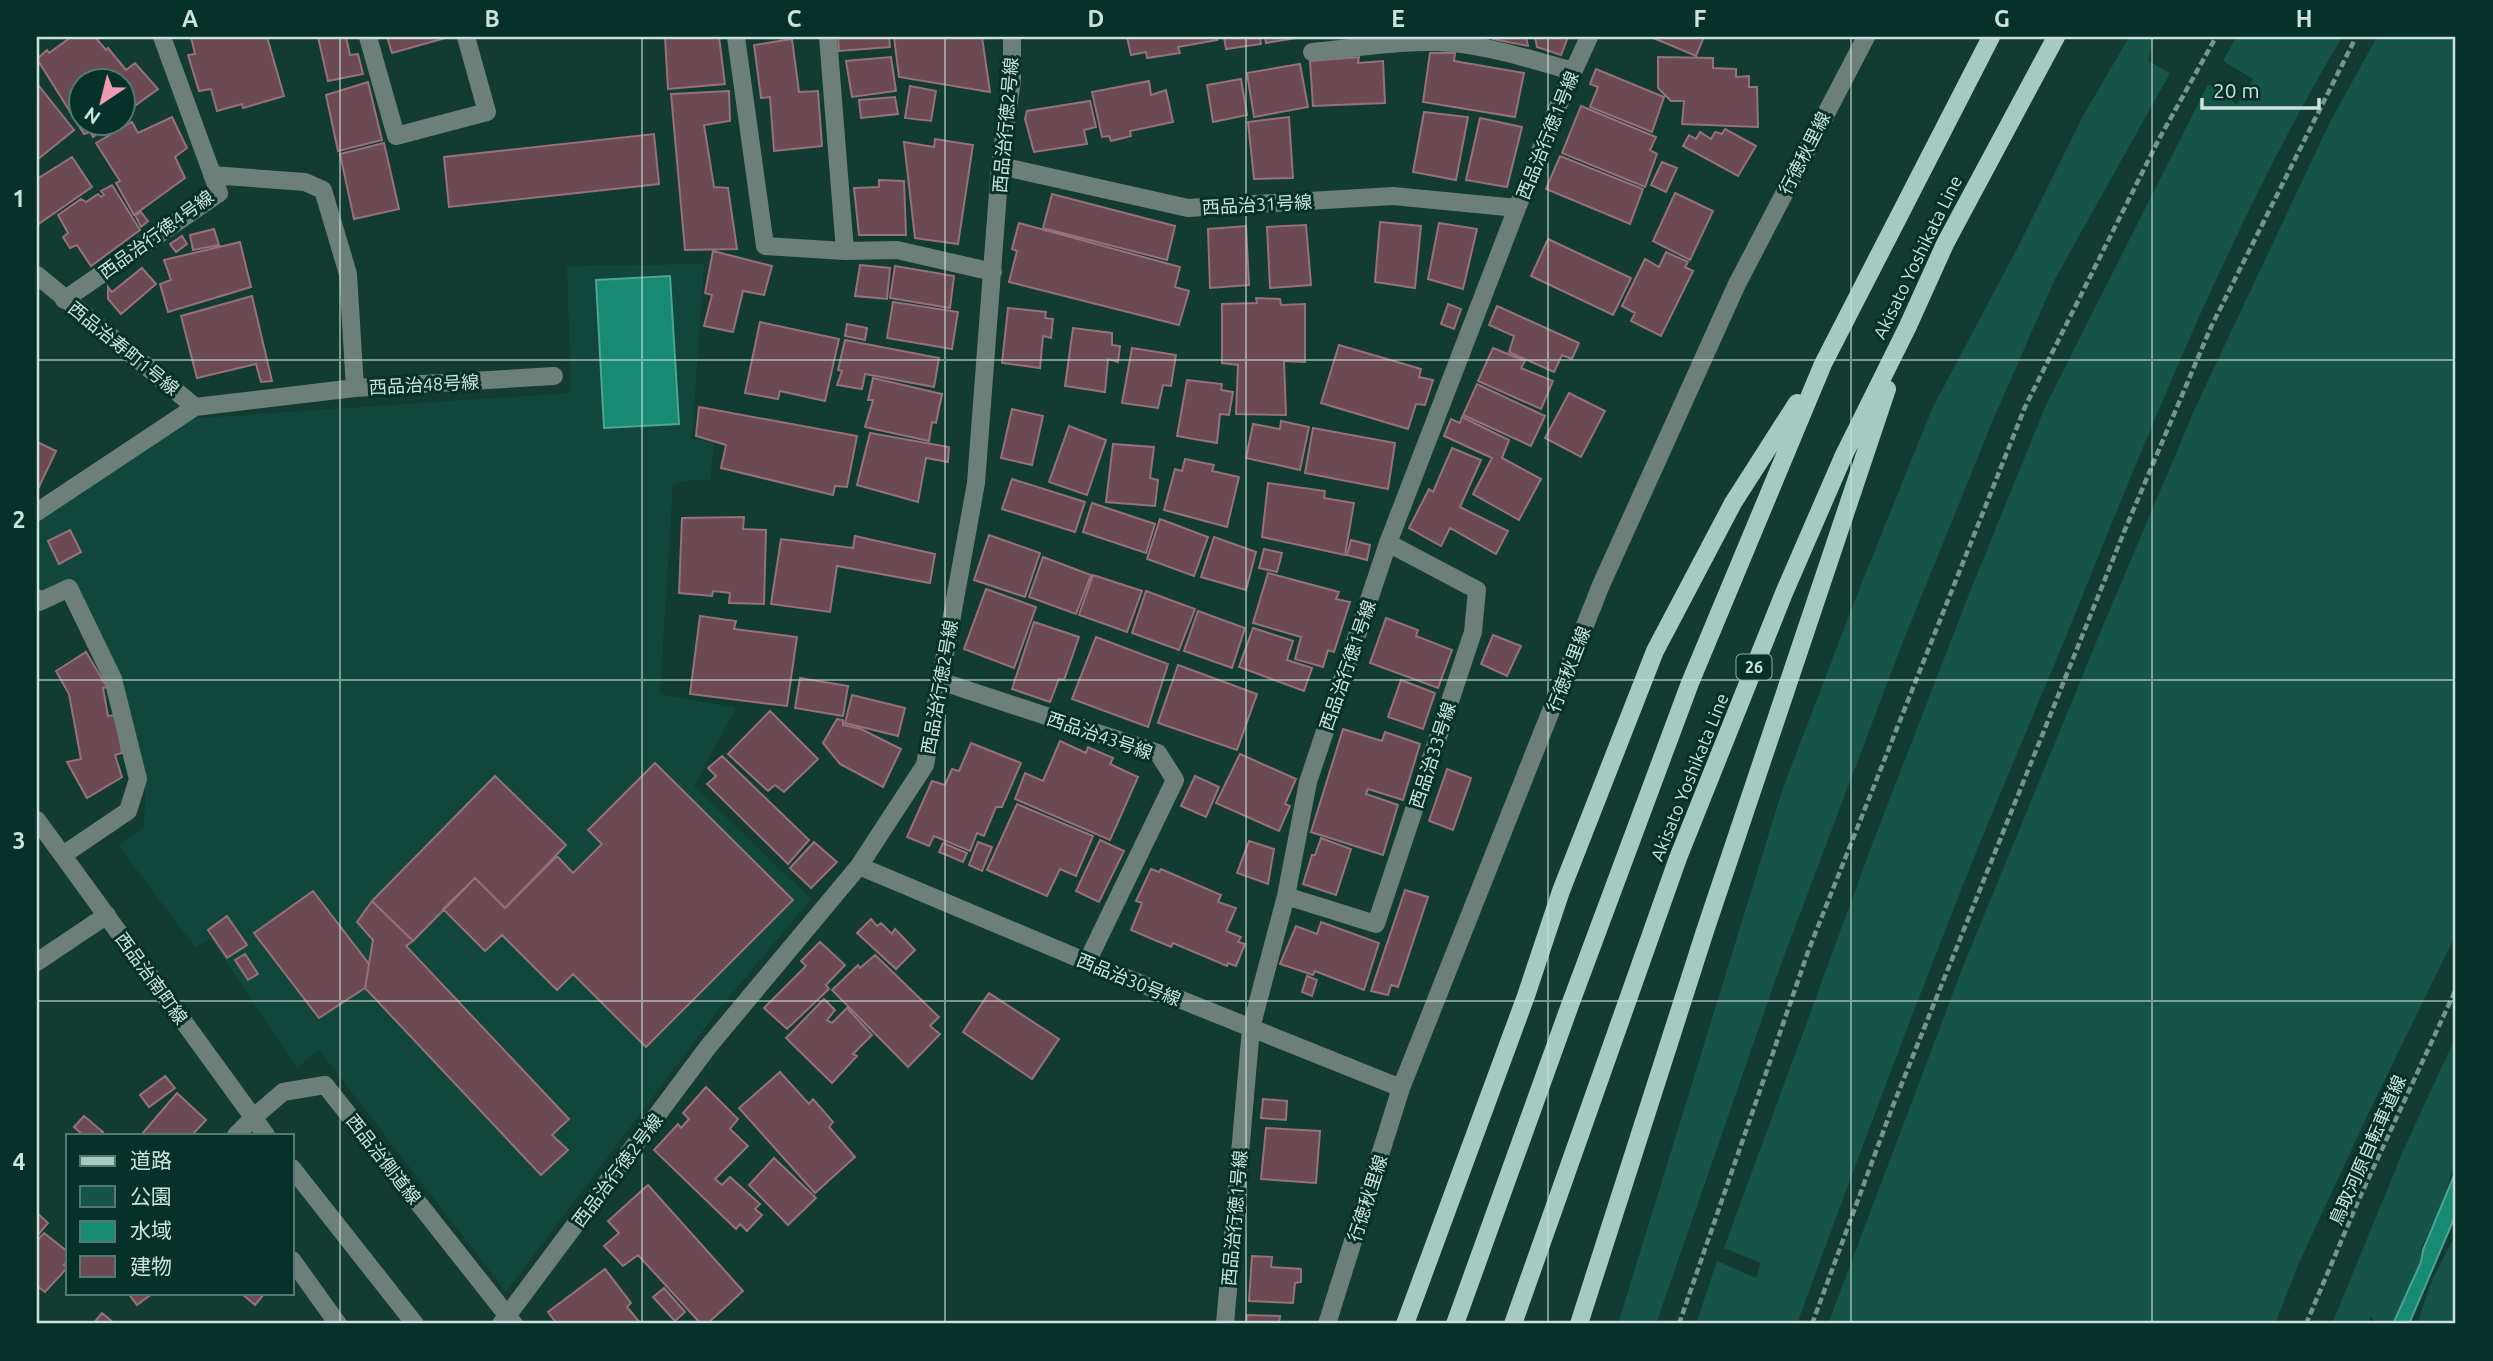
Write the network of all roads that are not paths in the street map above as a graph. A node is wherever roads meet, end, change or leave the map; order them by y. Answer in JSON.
{"nodes":[{"id":1,"x":162,"y":37,"type":"edge"},
{"id":2,"x":368,"y":37,"type":"edge"},
{"id":3,"x":466,"y":37,"type":"edge"},
{"id":4,"x":736,"y":37,"type":"edge"},
{"id":5,"x":828,"y":37,"type":"edge"},
{"id":6,"x":1012,"y":37,"type":"edge"},
{"id":7,"x":1589,"y":37,"type":"edge"},
{"id":8,"x":1866,"y":37,"type":"edge"},
{"id":9,"x":1991,"y":37,"type":"edge"},
{"id":10,"x":2056,"y":37,"type":"edge"},
{"id":11,"x":1312,"y":52,"type":"dead end"},
{"id":12,"x":1573,"y":71,"type":"junction"},
{"id":13,"x":1000,"y":166,"type":"junction"},
{"id":14,"x":212,"y":175,"type":"junction"},
{"id":15,"x":1517,"y":208,"type":"junction"},
{"id":16,"x":845,"y":251,"type":"junction"},
{"id":17,"x":993,"y":272,"type":"junction"},
{"id":18,"x":37,"y":275,"type":"edge"},
{"id":19,"x":64,"y":300,"type":"junction"},
{"id":20,"x":1908,"y":326,"type":"junction"},
{"id":21,"x":1823,"y":364,"type":"junction"},
{"id":22,"x":554,"y":376,"type":"dead end"},
{"id":23,"x":355,"y":388,"type":"junction"},
{"id":24,"x":194,"y":407,"type":"junction"},
{"id":25,"x":37,"y":512,"type":"edge"},
{"id":26,"x":1388,"y":543,"type":"junction"},
{"id":27,"x":37,"y":598,"type":"edge"},
{"id":28,"x":940,"y":681,"type":"junction"},
{"id":29,"x":37,"y":820,"type":"edge"},
{"id":30,"x":63,"y":855,"type":"junction"},
{"id":31,"x":859,"y":866,"type":"junction"},
{"id":32,"x":1286,"y":896,"type":"junction"},
{"id":33,"x":107,"y":915,"type":"junction"},
{"id":34,"x":37,"y":962,"type":"edge"},
{"id":35,"x":1087,"y":962,"type":"junction"},
{"id":36,"x":1251,"y":1028,"type":"junction"},
{"id":37,"x":1401,"y":1088,"type":"junction"},
{"id":38,"x":253,"y":1118,"type":"junction"},
{"id":39,"x":237,"y":1134,"type":"edge"},
{"id":40,"x":265,"y":1134,"type":"edge"},
{"id":41,"x":294,"y":1171,"type":"edge"},
{"id":42,"x":294,"y":1263,"type":"edge"},
{"id":43,"x":507,"y":1322,"type":"edge"},
{"id":44,"x":338,"y":1324,"type":"edge"},
{"id":45,"x":415,"y":1324,"type":"edge"},
{"id":46,"x":1225,"y":1324,"type":"edge"},
{"id":47,"x":1327,"y":1324,"type":"edge"},
{"id":48,"x":1405,"y":1324,"type":"edge"},
{"id":49,"x":1455,"y":1324,"type":"edge"},
{"id":50,"x":1514,"y":1324,"type":"edge"},
{"id":51,"x":1579,"y":1324,"type":"edge"}],
"edges":[{"from":1,"to":14,"type":"street","name":"西品治行徳4号線"},
{"from":2,"to":3,"type":"street"},
{"from":4,"to":16,"type":"street"},
{"from":5,"to":16,"type":"street"},
{"from":6,"to":13,"type":"street","name":"西品治行徳2号線"},
{"from":7,"to":12,"type":"street","name":"西品治行徳1号線"},
{"from":8,"to":37,"type":"street","name":"行徳秋里線"},
{"from":9,"to":21,"type":"main road","name":"Akisato Yoshikata Line"},
{"from":10,"to":20,"type":"main road","name":"Akisato Yoshikata Line","number":"26"},
{"from":11,"to":12,"type":"street"},
{"from":12,"to":15,"type":"street","name":"西品治行徳1号線"},
{"from":13,"to":15,"type":"street","name":"西品治31号線"},
{"from":13,"to":17,"type":"street","name":"西品治行徳2号線"},
{"from":14,"to":19,"type":"street","name":"西品治行徳4号線"},
{"from":14,"to":23,"type":"street","name":"西品治48号線"},
{"from":15,"to":26,"type":"street","name":"西品治行徳1号線"},
{"from":16,"to":17,"type":"street"},
{"from":17,"to":28,"type":"street","name":"西品治行徳2号線"},
{"from":18,"to":19,"type":"street","name":"西品治寿町1号線"},
{"from":19,"to":24,"type":"street","name":"西品治寿町1号線"},
{"from":20,"to":50,"type":"main road","name":"Akisato Yoshikata Line","number":"26"},
{"from":20,"to":51,"type":"main road"},
{"from":21,"to":48,"type":"main road"},
{"from":21,"to":49,"type":"main road","name":"Akisato Yoshikata Line"},
{"from":22,"to":23,"type":"street","name":"西品治48号線"},
{"from":23,"to":24,"type":"street"},
{"from":24,"to":25,"type":"street","name":"西品治寿町1号線"},
{"from":26,"to":32,"type":"street","name":"西品治行徳1号線"},
{"from":26,"to":32,"type":"street","name":"西品治33号線"},
{"from":27,"to":30,"type":"street"},
{"from":28,"to":31,"type":"street","name":"西品治行徳2号線"},
{"from":28,"to":35,"type":"street","name":"西品治43号線"},
{"from":29,"to":30,"type":"street","name":"西品治南町線"},
{"from":30,"to":33,"type":"street","name":"西品治南町線"},
{"from":31,"to":35,"type":"street","name":"西品治30号線"},
{"from":31,"to":43,"type":"street","name":"西品治行徳2号線"},
{"from":32,"to":36,"type":"street","name":"西品治行徳1号線"},
{"from":33,"to":34,"type":"street"},
{"from":33,"to":38,"type":"street","name":"西品治南町線"},
{"from":35,"to":36,"type":"street","name":"西品治30号線"},
{"from":36,"to":37,"type":"street","name":"西品治30号線"},
{"from":36,"to":46,"type":"street","name":"西品治行徳1号線"},
{"from":37,"to":47,"type":"street","name":"行徳秋里線"},
{"from":38,"to":39,"type":"street","name":"西品治側道線"},
{"from":38,"to":40,"type":"street","name":"西品治南町線"},
{"from":38,"to":43,"type":"street","name":"西品治側道線"},
{"from":41,"to":45,"type":"street"},
{"from":42,"to":44,"type":"street"}]}
